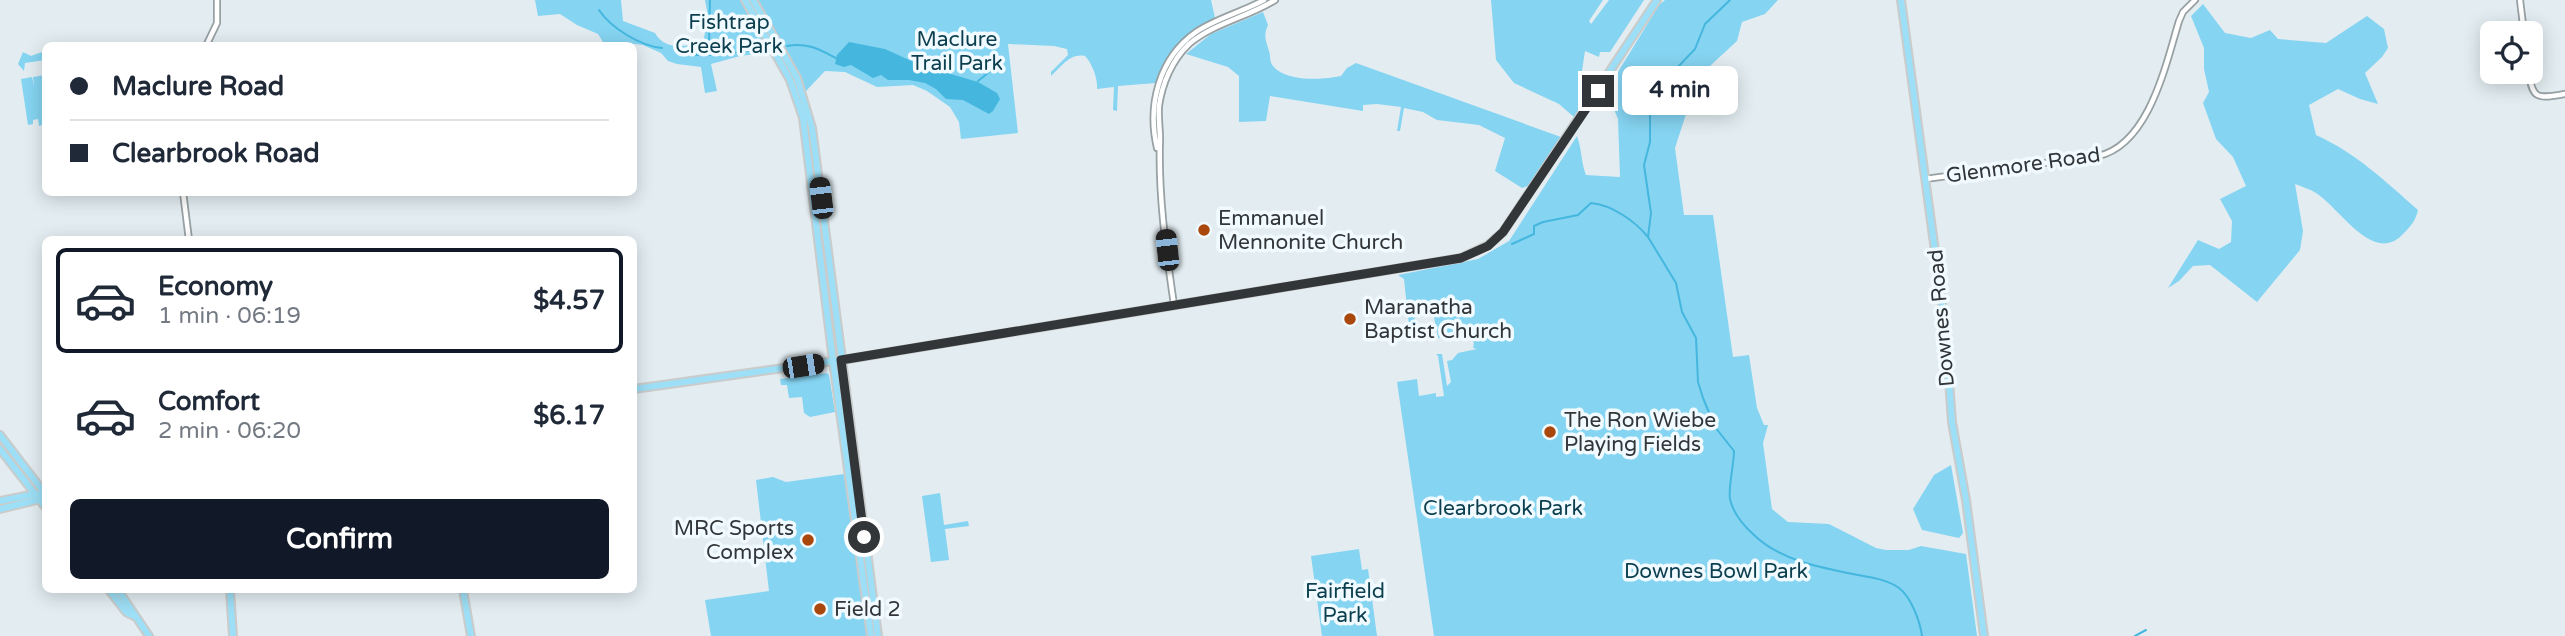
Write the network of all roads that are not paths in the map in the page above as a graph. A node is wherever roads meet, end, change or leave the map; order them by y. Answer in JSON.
{"nodes":[{"id":1,"x":217,"y":0,"type":"edge"},
{"id":2,"x":745,"y":0,"type":"edge"},
{"id":3,"x":753,"y":0,"type":"edge"},
{"id":4,"x":1264,"y":0,"type":"edge"},
{"id":5,"x":1275,"y":0,"type":"edge"},
{"id":6,"x":1657,"y":0,"type":"edge"},
{"id":7,"x":1901,"y":0,"type":"edge"},
{"id":8,"x":2195,"y":0,"type":"edge"},
{"id":9,"x":2520,"y":0,"type":"edge"},
{"id":10,"x":2523,"y":21,"type":"edge"},
{"id":11,"x":208,"y":42,"type":"edge"},
{"id":12,"x":2530,"y":84,"type":"edge"},
{"id":13,"x":2565,"y":94,"type":"edge"},
{"id":14,"x":1158,"y":152,"type":"junction"},
{"id":15,"x":1925,"y":179,"type":"junction"},
{"id":16,"x":184,"y":196,"type":"edge"},
{"id":17,"x":188,"y":236,"type":"edge"},
{"id":18,"x":1174,"y":305,"type":"junction"},
{"id":19,"x":841,"y":360,"type":"junction"},
{"id":20,"x":833,"y":361,"type":"junction"},
{"id":21,"x":637,"y":389,"type":"edge"},
{"id":22,"x":0,"y":435,"type":"edge"},
{"id":23,"x":0,"y":449,"type":"edge"},
{"id":24,"x":29,"y":479,"type":"junction"},
{"id":25,"x":42,"y":481,"type":"edge"},
{"id":26,"x":41,"y":496,"type":"edge"},
{"id":27,"x":20,"y":497,"type":"junction"},
{"id":28,"x":0,"y":501,"type":"edge"},
{"id":29,"x":0,"y":509,"type":"edge"},
{"id":30,"x":111,"y":593,"type":"edge"},
{"id":31,"x":120,"y":593,"type":"edge"},
{"id":32,"x":230,"y":593,"type":"edge"},
{"id":33,"x":464,"y":593,"type":"edge"},
{"id":34,"x":134,"y":617,"type":"junction"},
{"id":35,"x":149,"y":636,"type":"edge"},
{"id":36,"x":233,"y":636,"type":"edge"},
{"id":37,"x":471,"y":636,"type":"edge"},
{"id":38,"x":871,"y":636,"type":"edge"},
{"id":39,"x":878,"y":636,"type":"edge"},
{"id":40,"x":1984,"y":636,"type":"edge"}],
"edges":[{"from":1,"to":11,"type":"street"},
{"from":2,"to":20,"type":"main road"},
{"from":3,"to":19,"type":"main road"},
{"from":4,"to":14,"type":"street"},
{"from":5,"to":14,"type":"street"},
{"from":6,"to":18,"type":"main road"},
{"from":7,"to":15,"type":"main road","name":"Downes Road"},
{"from":8,"to":15,"type":"street","name":"Glenmore Road"},
{"from":9,"to":10,"type":"street"},
{"from":12,"to":13,"type":"street"},
{"from":14,"to":18,"type":"street"},
{"from":15,"to":40,"type":"main road","name":"Downes Road"},
{"from":16,"to":17,"type":"street"},
{"from":18,"to":19,"type":"main road"},
{"from":19,"to":20,"type":"main road"},
{"from":19,"to":39,"type":"main road"},
{"from":20,"to":21,"type":"main road"},
{"from":20,"to":38,"type":"main road"},
{"from":22,"to":24,"type":"main road"},
{"from":23,"to":24,"type":"main road"},
{"from":24,"to":25,"type":"main road"},
{"from":24,"to":26,"type":"main road"},
{"from":24,"to":27,"type":"main road"},
{"from":26,"to":27,"type":"main road"},
{"from":26,"to":29,"type":"main road"},
{"from":27,"to":28,"type":"main road"},
{"from":30,"to":34,"type":"main road"},
{"from":31,"to":34,"type":"main road"},
{"from":32,"to":36,"type":"main road"},
{"from":33,"to":37,"type":"main road"},
{"from":34,"to":35,"type":"main road"}]}
